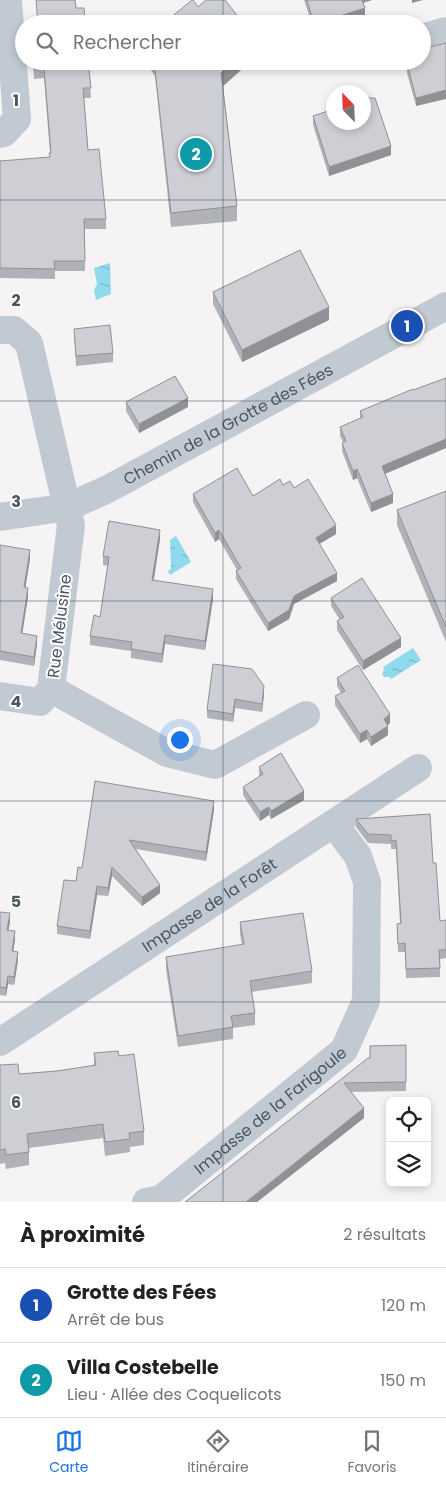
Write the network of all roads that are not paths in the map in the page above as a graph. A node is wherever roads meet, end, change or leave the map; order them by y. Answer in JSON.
{"nodes":[{"id":1,"x":8,"y":0,"type":"edge"},
{"id":2,"x":446,"y":31,"type":"edge"},
{"id":3,"x":431,"y":35,"type":"edge"},
{"id":4,"x":0,"y":134,"type":"edge"},
{"id":5,"x":446,"y":306,"type":"edge"},
{"id":6,"x":0,"y":330,"type":"edge"},
{"id":7,"x":68,"y":507,"type":"junction"},
{"id":8,"x":0,"y":517,"type":"edge"},
{"id":9,"x":51,"y":689,"type":"junction"},
{"id":10,"x":0,"y":696,"type":"edge"},
{"id":11,"x":306,"y":715,"type":"dead end"},
{"id":12,"x":418,"y":768,"type":"dead end"},
{"id":13,"x":334,"y":824,"type":"junction"},
{"id":14,"x":0,"y":1042,"type":"edge"},
{"id":15,"x":146,"y":1202,"type":"edge"}],
"edges":[{"from":1,"to":4,"type":"street"},
{"from":2,"to":3,"type":"street"},
{"from":5,"to":7,"type":"street","name":"Chemin de la Grotte des Fées"},
{"from":6,"to":7,"type":"street","name":"Rue Mélusine"},
{"from":7,"to":8,"type":"street","name":"Chemin de la Grotte des Fées"},
{"from":7,"to":9,"type":"street","name":"Rue Mélusine"},
{"from":9,"to":10,"type":"street","name":"Rue Mélusine"},
{"from":9,"to":11,"type":"street"},
{"from":12,"to":13,"type":"street","name":"Impasse de la Forêt"},
{"from":13,"to":14,"type":"street","name":"Impasse de la Forêt"},
{"from":13,"to":15,"type":"street","name":"Impasse de la Farigoule"}]}
